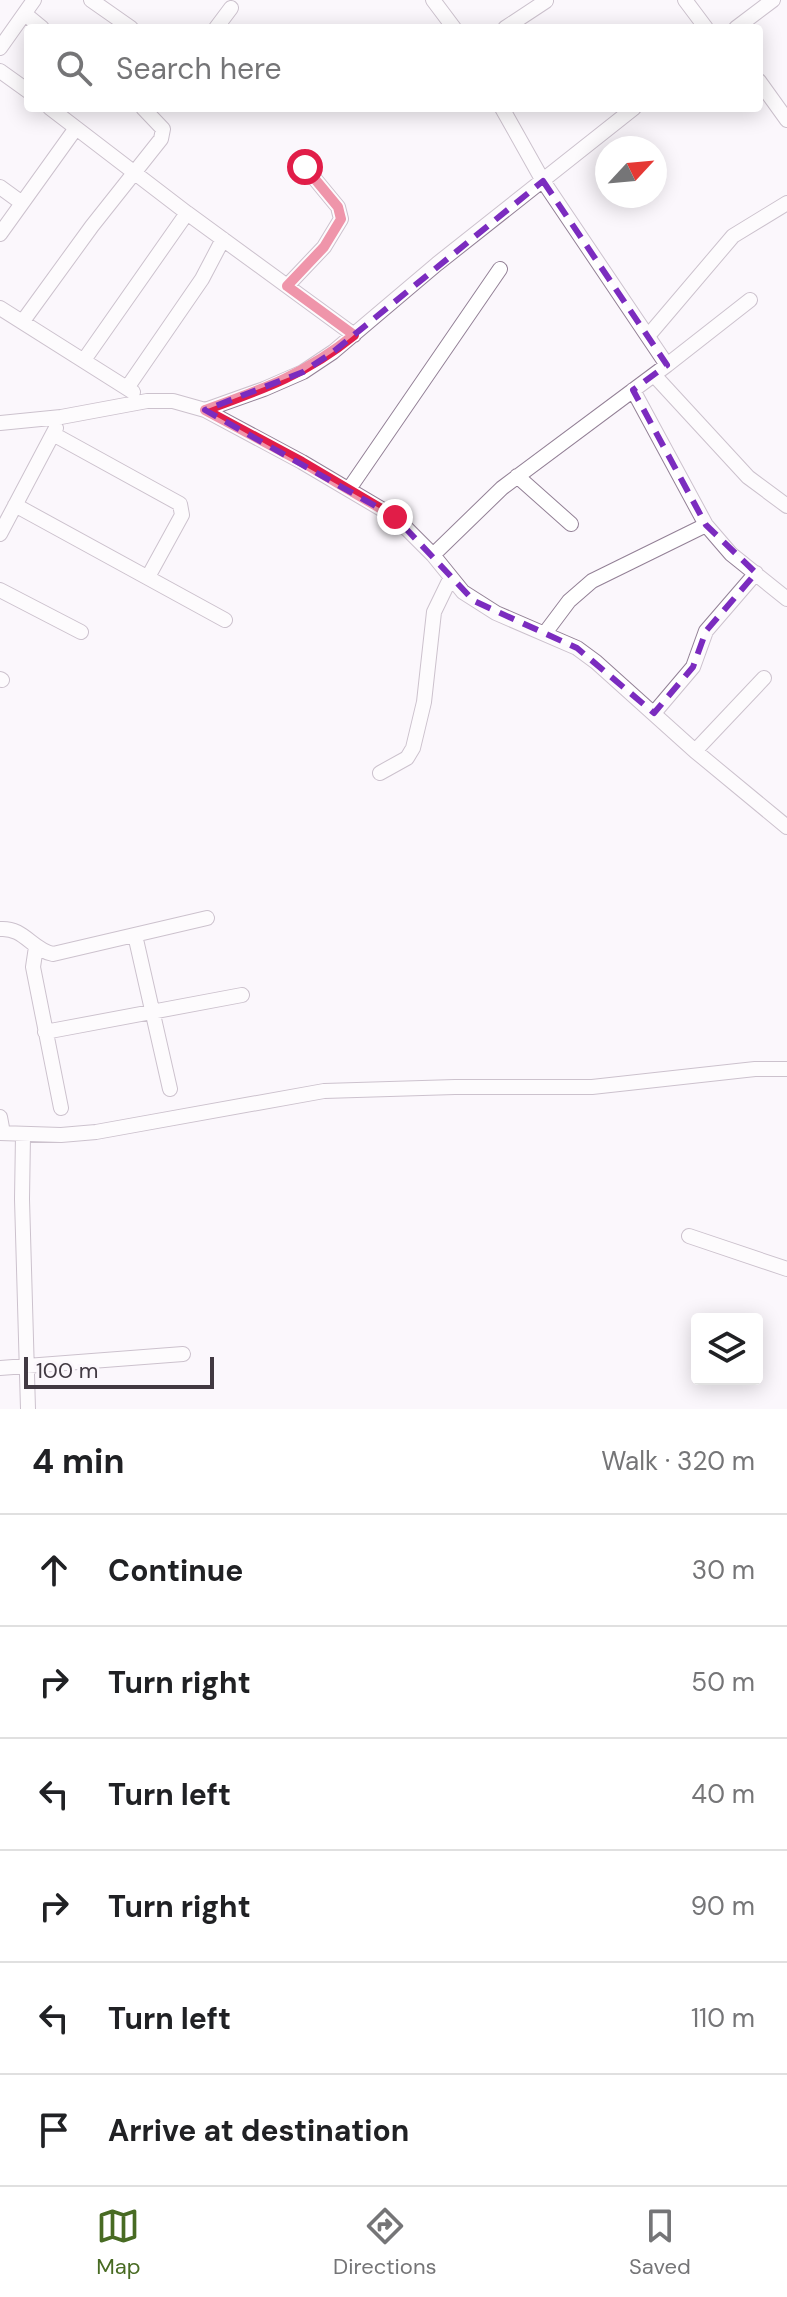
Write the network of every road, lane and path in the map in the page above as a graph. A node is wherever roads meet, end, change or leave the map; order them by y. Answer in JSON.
{"nodes":[{"id":1,"x":34,"y":0,"type":"edge"},
{"id":2,"x":433,"y":0,"type":"edge"},
{"id":3,"x":685,"y":0,"type":"edge"},
{"id":4,"x":773,"y":0,"type":"edge"},
{"id":5,"x":93,"y":1,"type":"edge"},
{"id":6,"x":546,"y":1,"type":"edge"},
{"id":7,"x":231,"y":8,"type":"dead end"},
{"id":8,"x":25,"y":14,"type":"junction"},
{"id":9,"x":37,"y":24,"type":"edge"},
{"id":10,"x":125,"y":24,"type":"edge"},
{"id":11,"x":219,"y":24,"type":"edge"},
{"id":12,"x":451,"y":24,"type":"edge"},
{"id":13,"x":511,"y":24,"type":"edge"},
{"id":14,"x":703,"y":24,"type":"edge"},
{"id":15,"x":741,"y":24,"type":"edge"},
{"id":16,"x":0,"y":48,"type":"edge"},
{"id":17,"x":0,"y":71,"type":"edge"},
{"id":18,"x":763,"y":87,"type":"edge"},
{"id":19,"x":24,"y":88,"type":"edge"},
{"id":20,"x":55,"y":112,"type":"edge"},
{"id":21,"x":151,"y":112,"type":"edge"},
{"id":22,"x":504,"y":112,"type":"edge"},
{"id":23,"x":629,"y":112,"type":"edge"},
{"id":24,"x":787,"y":120,"type":"edge"},
{"id":25,"x":76,"y":128,"type":"junction"},
{"id":26,"x":305,"y":167,"type":"dead end"},
{"id":27,"x":134,"y":173,"type":"junction"},
{"id":28,"x":543,"y":181,"type":"junction"},
{"id":29,"x":0,"y":187,"type":"edge"},
{"id":30,"x":22,"y":203,"type":"junction"},
{"id":31,"x":787,"y":203,"type":"edge"},
{"id":32,"x":187,"y":213,"type":"junction"},
{"id":33,"x":0,"y":234,"type":"edge"},
{"id":34,"x":223,"y":239,"type":"junction"},
{"id":35,"x":500,"y":269,"type":"dead end"},
{"id":36,"x":287,"y":286,"type":"junction"},
{"id":37,"x":750,"y":300,"type":"dead end"},
{"id":38,"x":0,"y":308,"type":"edge"},
{"id":39,"x":23,"y":321,"type":"junction"},
{"id":40,"x":354,"y":335,"type":"junction"},
{"id":41,"x":648,"y":336,"type":"junction"},
{"id":42,"x":84,"y":360,"type":"junction"},
{"id":43,"x":667,"y":365,"type":"junction"},
{"id":44,"x":654,"y":375,"type":"junction"},
{"id":45,"x":127,"y":388,"type":"junction"},
{"id":46,"x":633,"y":390,"type":"junction"},
{"id":47,"x":147,"y":401,"type":"junction"},
{"id":48,"x":0,"y":408,"type":"edge"},
{"id":49,"x":205,"y":410,"type":"junction"},
{"id":50,"x":61,"y":417,"type":"junction"},
{"id":51,"x":15,"y":420,"type":"junction"},
{"id":52,"x":0,"y":423,"type":"edge"},
{"id":53,"x":53,"y":434,"type":"junction"},
{"id":54,"x":517,"y":476,"type":"junction"},
{"id":55,"x":349,"y":489,"type":"junction"},
{"id":56,"x":15,"y":505,"type":"junction"},
{"id":57,"x":787,"y":506,"type":"edge"},
{"id":58,"x":571,"y":524,"type":"dead end"},
{"id":59,"x":706,"y":525,"type":"junction"},
{"id":60,"x":0,"y":534,"type":"edge"},
{"id":61,"x":433,"y":555,"type":"junction"},
{"id":62,"x":756,"y":573,"type":"junction"},
{"id":63,"x":148,"y":577,"type":"junction"},
{"id":64,"x":450,"y":579,"type":"junction"},
{"id":65,"x":0,"y":590,"type":"edge"},
{"id":66,"x":787,"y":599,"type":"edge"},
{"id":67,"x":225,"y":620,"type":"dead end"},
{"id":68,"x":81,"y":632,"type":"dead end"},
{"id":69,"x":545,"y":633,"type":"junction"},
{"id":70,"x":764,"y":678,"type":"dead end"},
{"id":71,"x":654,"y":713,"type":"junction"},
{"id":72,"x":695,"y":751,"type":"junction"},
{"id":73,"x":380,"y":773,"type":"dead end"},
{"id":74,"x":787,"y":827,"type":"edge"},
{"id":75,"x":207,"y":918,"type":"dead end"},
{"id":76,"x":0,"y":929,"type":"edge"},
{"id":77,"x":135,"y":935,"type":"junction"},
{"id":78,"x":36,"y":947,"type":"junction"},
{"id":79,"x":242,"y":995,"type":"dead end"},
{"id":80,"x":152,"y":1011,"type":"junction"},
{"id":81,"x":45,"y":1032,"type":"junction"},
{"id":82,"x":787,"y":1069,"type":"edge"},
{"id":83,"x":170,"y":1089,"type":"dead end"},
{"id":84,"x":61,"y":1108,"type":"dead end"},
{"id":85,"x":0,"y":1117,"type":"edge"},
{"id":86,"x":1,"y":1133,"type":"edge"},
{"id":87,"x":23,"y":1135,"type":"junction"},
{"id":88,"x":689,"y":1236,"type":"dead end"},
{"id":89,"x":787,"y":1269,"type":"edge"},
{"id":90,"x":183,"y":1354,"type":"dead end"},
{"id":91,"x":26,"y":1366,"type":"junction"},
{"id":92,"x":0,"y":1368,"type":"edge"},
{"id":93,"x":28,"y":1409,"type":"edge"}],
"edges":[{"from":1,"to":8,"type":"street"},
{"from":2,"to":12,"type":"street"},
{"from":3,"to":14,"type":"street"},
{"from":4,"to":15,"type":"street"},
{"from":5,"to":10,"type":"street"},
{"from":6,"to":13,"type":"street"},
{"from":7,"to":11,"type":"street"},
{"from":8,"to":9,"type":"street"},
{"from":8,"to":16,"type":"street"},
{"from":17,"to":19,"type":"street"},
{"from":18,"to":24,"type":"street"},
{"from":20,"to":25,"type":"street"},
{"from":21,"to":27,"type":"street"},
{"from":22,"to":28,"type":"street"},
{"from":23,"to":28,"type":"street"},
{"from":25,"to":27,"type":"street"},
{"from":25,"to":30,"type":"street"},
{"from":26,"to":36,"type":"street"},
{"from":27,"to":32,"type":"street"},
{"from":27,"to":39,"type":"street"},
{"from":28,"to":40,"type":"street"},
{"from":28,"to":41,"type":"street"},
{"from":29,"to":30,"type":"street"},
{"from":30,"to":33,"type":"street"},
{"from":31,"to":41,"type":"street"},
{"from":32,"to":34,"type":"street"},
{"from":32,"to":42,"type":"street"},
{"from":34,"to":36,"type":"street"},
{"from":34,"to":45,"type":"street"},
{"from":35,"to":55,"type":"street"},
{"from":36,"to":40,"type":"street"},
{"from":37,"to":43,"type":"street"},
{"from":38,"to":39,"type":"street"},
{"from":39,"to":42,"type":"street"},
{"from":40,"to":49,"type":"street"},
{"from":41,"to":43,"type":"street"},
{"from":42,"to":45,"type":"street"},
{"from":43,"to":44,"type":"street"},
{"from":44,"to":46,"type":"street"},
{"from":44,"to":57,"type":"street"},
{"from":45,"to":47,"type":"street"},
{"from":46,"to":54,"type":"street"},
{"from":46,"to":59,"type":"street"},
{"from":47,"to":49,"type":"street"},
{"from":47,"to":50,"type":"street"},
{"from":48,"to":51,"type":"street"},
{"from":49,"to":55,"type":"street"},
{"from":50,"to":51,"type":"street"},
{"from":50,"to":53,"type":"street"},
{"from":51,"to":52,"type":"street"},
{"from":53,"to":56,"type":"street"},
{"from":53,"to":63,"type":"street"},
{"from":54,"to":58,"type":"street"},
{"from":54,"to":61,"type":"street"},
{"from":55,"to":61,"type":"street"},
{"from":56,"to":60,"type":"street"},
{"from":56,"to":63,"type":"street"},
{"from":59,"to":62,"type":"street"},
{"from":59,"to":69,"type":"street"},
{"from":61,"to":64,"type":"street"},
{"from":62,"to":66,"type":"street"},
{"from":62,"to":71,"type":"street"},
{"from":63,"to":67,"type":"street"},
{"from":64,"to":69,"type":"street"},
{"from":64,"to":73,"type":"street"},
{"from":65,"to":68,"type":"street"},
{"from":69,"to":71,"type":"street"},
{"from":70,"to":72,"type":"street"},
{"from":71,"to":72,"type":"street"},
{"from":72,"to":74,"type":"street"},
{"from":75,"to":77,"type":"street"},
{"from":76,"to":78,"type":"street"},
{"from":77,"to":78,"type":"street"},
{"from":77,"to":80,"type":"street"},
{"from":78,"to":81,"type":"street"},
{"from":79,"to":80,"type":"street"},
{"from":80,"to":81,"type":"street"},
{"from":80,"to":83,"type":"street"},
{"from":81,"to":84,"type":"street"},
{"from":82,"to":87,"type":"street"},
{"from":85,"to":86,"type":"street"},
{"from":86,"to":87,"type":"street"},
{"from":87,"to":91,"type":"street"},
{"from":88,"to":89,"type":"street"},
{"from":90,"to":91,"type":"street"},
{"from":91,"to":92,"type":"street"},
{"from":91,"to":93,"type":"street"}]}
